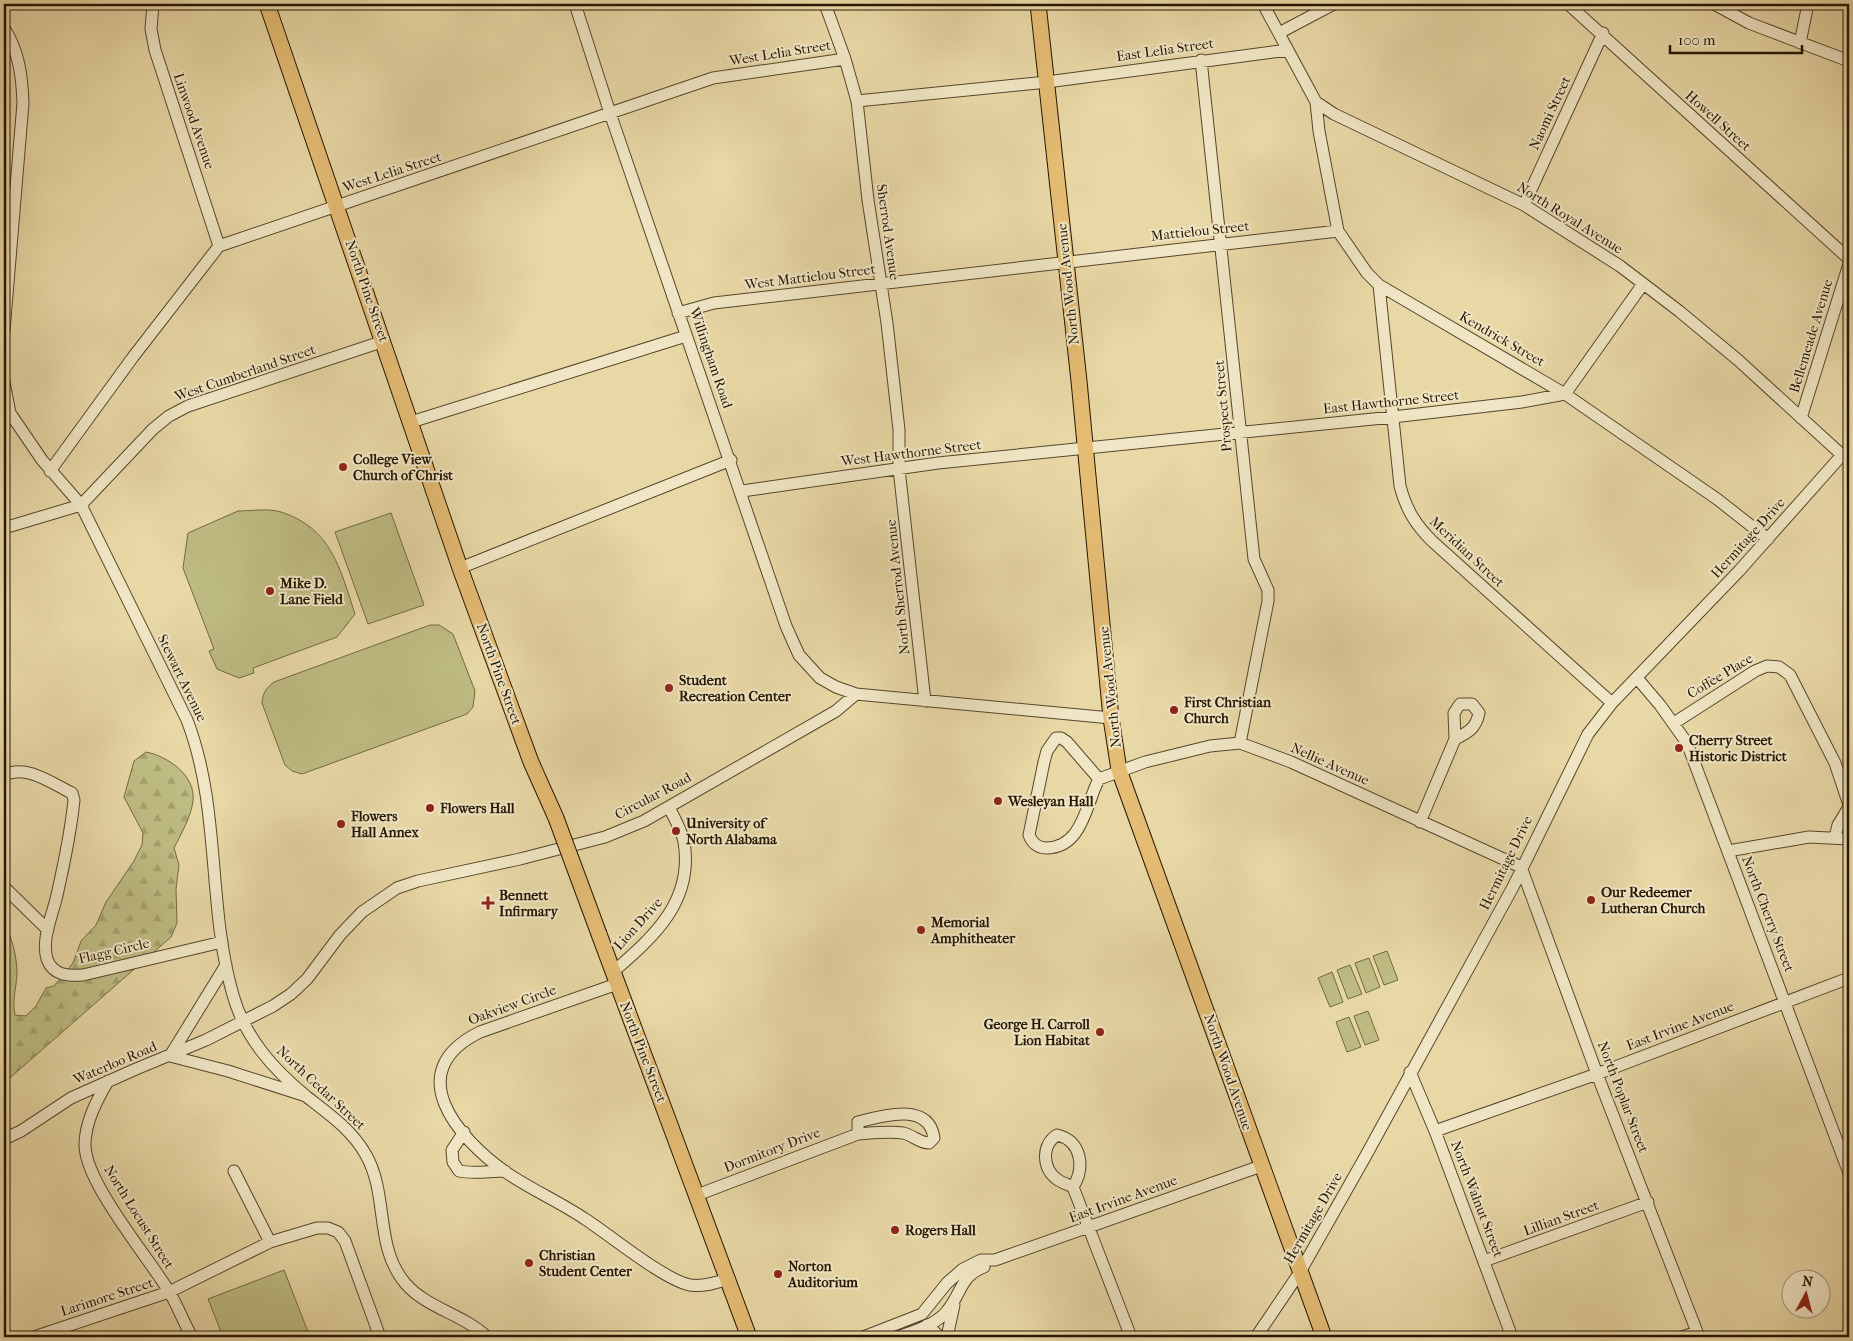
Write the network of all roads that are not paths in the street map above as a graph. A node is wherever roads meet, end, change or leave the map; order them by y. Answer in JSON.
{"nodes":[{"id":1,"x":153,"y":4,"type":"edge"},
{"id":2,"x":267,"y":4,"type":"edge"},
{"id":3,"x":575,"y":4,"type":"edge"},
{"id":4,"x":825,"y":4,"type":"edge"},
{"id":5,"x":1038,"y":4,"type":"edge"},
{"id":6,"x":1263,"y":4,"type":"edge"},
{"id":7,"x":1334,"y":4,"type":"edge"},
{"id":8,"x":1568,"y":4,"type":"edge"},
{"id":9,"x":1714,"y":4,"type":"edge"},
{"id":10,"x":1808,"y":4,"type":"edge"},
{"id":11,"x":4,"y":28,"type":"edge"},
{"id":12,"x":1279,"y":33,"type":"junction"},
{"id":13,"x":1603,"y":33,"type":"junction"},
{"id":14,"x":1800,"y":43,"type":"junction"},
{"id":15,"x":1288,"y":50,"type":"junction"},
{"id":16,"x":845,"y":58,"type":"junction"},
{"id":17,"x":1201,"y":60,"type":"junction"},
{"id":18,"x":1849,"y":62,"type":"edge"},
{"id":19,"x":1047,"y":82,"type":"junction"},
{"id":20,"x":857,"y":101,"type":"junction"},
{"id":21,"x":1316,"y":102,"type":"junction"},
{"id":22,"x":610,"y":113,"type":"junction"},
{"id":23,"x":338,"y":205,"type":"junction"},
{"id":24,"x":1524,"y":205,"type":"junction"},
{"id":25,"x":1338,"y":231,"type":"junction"},
{"id":26,"x":1221,"y":244,"type":"junction"},
{"id":27,"x":219,"y":246,"type":"junction"},
{"id":28,"x":1849,"y":259,"type":"edge"},
{"id":29,"x":1066,"y":262,"type":"junction"},
{"id":30,"x":1849,"y":264,"type":"edge"},
{"id":31,"x":880,"y":284,"type":"junction"},
{"id":32,"x":1644,"y":284,"type":"junction"},
{"id":33,"x":1379,"y":285,"type":"junction"},
{"id":34,"x":678,"y":313,"type":"junction"},
{"id":35,"x":4,"y":331,"type":"edge"},
{"id":36,"x":686,"y":336,"type":"junction"},
{"id":37,"x":384,"y":341,"type":"junction"},
{"id":38,"x":4,"y":382,"type":"edge"},
{"id":39,"x":1565,"y":394,"type":"junction"},
{"id":40,"x":7,"y":412,"type":"edge"},
{"id":41,"x":1393,"y":417,"type":"junction"},
{"id":42,"x":1802,"y":418,"type":"junction"},
{"id":43,"x":411,"y":422,"type":"junction"},
{"id":44,"x":1241,"y":434,"type":"junction"},
{"id":45,"x":1085,"y":449,"type":"junction"},
{"id":46,"x":1846,"y":456,"type":"edge"},
{"id":47,"x":731,"y":460,"type":"junction"},
{"id":48,"x":899,"y":469,"type":"junction"},
{"id":49,"x":50,"y":471,"type":"junction"},
{"id":50,"x":742,"y":491,"type":"junction"},
{"id":51,"x":81,"y":505,"type":"junction"},
{"id":52,"x":4,"y":528,"type":"edge"},
{"id":53,"x":1768,"y":539,"type":"junction"},
{"id":54,"x":460,"y":568,"type":"junction"},
{"id":55,"x":1637,"y":678,"type":"junction"},
{"id":56,"x":856,"y":694,"type":"junction"},
{"id":57,"x":925,"y":701,"type":"junction"},
{"id":58,"x":1612,"y":703,"type":"junction"},
{"id":59,"x":1111,"y":718,"type":"junction"},
{"id":60,"x":1674,"y":723,"type":"junction"},
{"id":61,"x":1455,"y":739,"type":"dead end"},
{"id":62,"x":1240,"y":743,"type":"junction"},
{"id":63,"x":1119,"y":770,"type":"junction"},
{"id":64,"x":4,"y":774,"type":"edge"},
{"id":65,"x":1099,"y":779,"type":"junction"},
{"id":66,"x":1849,"y":806,"type":"edge"},
{"id":67,"x":669,"y":807,"type":"junction"},
{"id":68,"x":1420,"y":822,"type":"junction"},
{"id":69,"x":1835,"y":837,"type":"junction"},
{"id":70,"x":1849,"y":839,"type":"edge"},
{"id":71,"x":1728,"y":851,"type":"junction"},
{"id":72,"x":1521,"y":867,"type":"junction"},
{"id":73,"x":4,"y":887,"type":"edge"},
{"id":74,"x":48,"y":930,"type":"junction"},
{"id":75,"x":222,"y":942,"type":"junction"},
{"id":76,"x":226,"y":965,"type":"junction"},
{"id":77,"x":615,"y":978,"type":"junction"},
{"id":78,"x":1849,"y":978,"type":"edge"},
{"id":79,"x":1785,"y":1002,"type":"junction"},
{"id":80,"x":242,"y":1022,"type":"junction"},
{"id":81,"x":170,"y":1056,"type":"junction"},
{"id":82,"x":1410,"y":1072,"type":"junction"},
{"id":83,"x":1597,"y":1074,"type":"junction"},
{"id":84,"x":108,"y":1081,"type":"junction"},
{"id":85,"x":307,"y":1096,"type":"junction"},
{"id":86,"x":858,"y":1128,"type":"junction"},
{"id":87,"x":1435,"y":1131,"type":"junction"},
{"id":88,"x":464,"y":1132,"type":"junction"},
{"id":89,"x":4,"y":1139,"type":"edge"},
{"id":90,"x":1846,"y":1157,"type":"edge"},
{"id":91,"x":1261,"y":1166,"type":"junction"},
{"id":92,"x":234,"y":1171,"type":"dead end"},
{"id":93,"x":505,"y":1171,"type":"junction"},
{"id":94,"x":1849,"y":1173,"type":"edge"},
{"id":95,"x":1073,"y":1187,"type":"dead end"},
{"id":96,"x":697,"y":1195,"type":"junction"},
{"id":97,"x":1648,"y":1202,"type":"junction"},
{"id":98,"x":1089,"y":1227,"type":"junction"},
{"id":99,"x":270,"y":1242,"type":"junction"},
{"id":100,"x":996,"y":1260,"type":"junction"},
{"id":101,"x":1484,"y":1261,"type":"junction"},
{"id":102,"x":1300,"y":1272,"type":"junction"},
{"id":103,"x":728,"y":1280,"type":"junction"},
{"id":104,"x":169,"y":1292,"type":"junction"},
{"id":105,"x":955,"y":1300,"type":"junction"},
{"id":106,"x":922,"y":1314,"type":"junction"},
{"id":107,"x":927,"y":1325,"type":"junction"},
{"id":108,"x":1698,"y":1334,"type":"edge"},
{"id":109,"x":34,"y":1337,"type":"edge"},
{"id":110,"x":192,"y":1337,"type":"edge"},
{"id":111,"x":380,"y":1337,"type":"edge"},
{"id":112,"x":487,"y":1337,"type":"edge"},
{"id":113,"x":750,"y":1337,"type":"edge"},
{"id":114,"x":863,"y":1337,"type":"edge"},
{"id":115,"x":898,"y":1337,"type":"edge"},
{"id":116,"x":929,"y":1337,"type":"edge"},
{"id":117,"x":940,"y":1337,"type":"edge"},
{"id":118,"x":947,"y":1337,"type":"edge"},
{"id":119,"x":1131,"y":1337,"type":"edge"},
{"id":120,"x":1256,"y":1337,"type":"edge"},
{"id":121,"x":1324,"y":1337,"type":"edge"},
{"id":122,"x":1512,"y":1337,"type":"edge"},
{"id":123,"x":1682,"y":1337,"type":"edge"}],
"edges":[{"from":1,"to":27,"type":"street","name":"Linwood Avenue"},
{"from":2,"to":23,"type":"main road","name":"North Pine Street"},
{"from":3,"to":22,"type":"street","name":"Willingham Road"},
{"from":4,"to":16,"type":"street","name":"Sherrod Avenue"},
{"from":5,"to":19,"type":"main road","name":"North Wood Avenue"},
{"from":6,"to":12,"type":"street","name":"North Royal Avenue"},
{"from":7,"to":12,"type":"street"},
{"from":8,"to":13,"type":"street","name":"Howell Street"},
{"from":9,"to":14,"type":"street"},
{"from":10,"to":14,"type":"street"},
{"from":11,"to":35,"type":"street"},
{"from":12,"to":15,"type":"street","name":"North Royal Avenue"},
{"from":13,"to":24,"type":"street","name":"Naomi Street"},
{"from":13,"to":28,"type":"street","name":"Howell Street"},
{"from":14,"to":18,"type":"street"},
{"from":15,"to":17,"type":"street","name":"East Lelia Street"},
{"from":15,"to":21,"type":"street","name":"North Royal Avenue"},
{"from":16,"to":20,"type":"street","name":"Sherrod Avenue"},
{"from":16,"to":22,"type":"street","name":"West Lelia Street"},
{"from":17,"to":19,"type":"street","name":"East Lelia Street"},
{"from":17,"to":26,"type":"street","name":"Prospect Street"},
{"from":19,"to":20,"type":"street"},
{"from":19,"to":29,"type":"main road","name":"North Wood Avenue"},
{"from":20,"to":31,"type":"street","name":"Sherrod Avenue"},
{"from":21,"to":24,"type":"street","name":"North Royal Avenue"},
{"from":21,"to":25,"type":"street","name":"Kendrick Street"},
{"from":22,"to":23,"type":"street","name":"West Lelia Street"},
{"from":22,"to":34,"type":"street","name":"Willingham Road"},
{"from":23,"to":27,"type":"street","name":"West Lelia Street"},
{"from":23,"to":37,"type":"main road","name":"North Pine Street"},
{"from":24,"to":32,"type":"street","name":"North Royal Avenue"},
{"from":25,"to":26,"type":"street","name":"Mattielou Street"},
{"from":25,"to":33,"type":"street","name":"Kendrick Street"},
{"from":26,"to":29,"type":"street","name":"Mattielou Street"},
{"from":26,"to":44,"type":"street","name":"Prospect Street"},
{"from":27,"to":49,"type":"street"},
{"from":29,"to":31,"type":"street","name":"West Mattielou Street"},
{"from":29,"to":45,"type":"main road","name":"North Wood Avenue"},
{"from":30,"to":42,"type":"street","name":"Bellemeade Avenue"},
{"from":31,"to":34,"type":"street","name":"West Mattielou Street"},
{"from":31,"to":48,"type":"street","name":"Sherrod Avenue"},
{"from":32,"to":39,"type":"street"},
{"from":32,"to":42,"type":"street","name":"North Royal Avenue"},
{"from":33,"to":39,"type":"street","name":"Kendrick Street"},
{"from":33,"to":41,"type":"street","name":"Meridian Street"},
{"from":34,"to":36,"type":"street","name":"Willingham Road"},
{"from":36,"to":43,"type":"street"},
{"from":36,"to":47,"type":"street","name":"Willingham Road"},
{"from":37,"to":43,"type":"main road","name":"North Pine Street"},
{"from":37,"to":51,"type":"street","name":"West Cumberland Street"},
{"from":38,"to":40,"type":"street","name":"Stewart Avenue"},
{"from":39,"to":41,"type":"street","name":"East Hawthorne Street"},
{"from":39,"to":53,"type":"street","name":"Kendrick Street"},
{"from":40,"to":49,"type":"street","name":"Stewart Avenue"},
{"from":41,"to":44,"type":"street","name":"East Hawthorne Street"},
{"from":41,"to":58,"type":"street","name":"Meridian Street"},
{"from":42,"to":46,"type":"street","name":"North Royal Avenue"},
{"from":43,"to":54,"type":"main road","name":"North Pine Street"},
{"from":44,"to":45,"type":"street","name":"East Hawthorne Street"},
{"from":44,"to":62,"type":"street","name":"Prospect Street"},
{"from":45,"to":48,"type":"street","name":"West Hawthorne Street"},
{"from":45,"to":59,"type":"main road","name":"North Wood Avenue"},
{"from":46,"to":53,"type":"street","name":"Hermitage Drive"},
{"from":47,"to":50,"type":"street","name":"Willingham Road"},
{"from":47,"to":54,"type":"street"},
{"from":48,"to":50,"type":"street","name":"West Hawthorne Street"},
{"from":48,"to":57,"type":"street","name":"North Sherrod Avenue"},
{"from":49,"to":51,"type":"street","name":"Stewart Avenue"},
{"from":50,"to":56,"type":"street","name":"Willingham Road"},
{"from":51,"to":52,"type":"street","name":"West Cumberland Street"},
{"from":51,"to":75,"type":"street","name":"Stewart Avenue"},
{"from":53,"to":55,"type":"street","name":"Hermitage Drive"},
{"from":54,"to":77,"type":"main road","name":"North Pine Street","bridge":true},
{"from":55,"to":58,"type":"street","name":"Hermitage Drive"},
{"from":55,"to":60,"type":"street","name":"North Cherry Street"},
{"from":56,"to":57,"type":"street"},
{"from":56,"to":67,"type":"street","name":"Circular Road"},
{"from":57,"to":59,"type":"street"},
{"from":58,"to":72,"type":"street","name":"Hermitage Drive"},
{"from":59,"to":63,"type":"main road","name":"North Wood Avenue"},
{"from":60,"to":66,"type":"street","name":"Coffee Place"},
{"from":60,"to":71,"type":"street","name":"North Cherry Street"},
{"from":61,"to":68,"type":"street"},
{"from":62,"to":63,"type":"street","name":"Nellie Avenue"},
{"from":62,"to":68,"type":"street","name":"Nellie Avenue"},
{"from":63,"to":65,"type":"street","name":"Nellie Avenue"},
{"from":63,"to":91,"type":"main road","name":"North Wood Avenue"},
{"from":64,"to":74,"type":"street","name":"Flagg Circle"},
{"from":65,"to":65,"type":"street"},
{"from":66,"to":69,"type":"street","name":"Coffee Place"},
{"from":67,"to":77,"type":"street","name":"Lion Drive"},
{"from":67,"to":80,"type":"street","name":"Circular Road"},
{"from":68,"to":72,"type":"street","name":"Nellie Avenue"},
{"from":69,"to":70,"type":"street"},
{"from":69,"to":71,"type":"street"},
{"from":71,"to":79,"type":"street","name":"North Cherry Street"},
{"from":72,"to":82,"type":"street","name":"Hermitage Drive"},
{"from":72,"to":83,"type":"street","name":"North Poplar Street"},
{"from":73,"to":74,"type":"street"},
{"from":74,"to":75,"type":"street","name":"Flagg Circle"},
{"from":75,"to":76,"type":"street","name":"Stewart Avenue"},
{"from":76,"to":80,"type":"street","name":"Stewart Avenue"},
{"from":76,"to":81,"type":"street"},
{"from":77,"to":88,"type":"street","name":"Oakview Circle"},
{"from":77,"to":96,"type":"main road","name":"North Pine Street"},
{"from":78,"to":79,"type":"street","name":"East Irvine Avenue"},
{"from":79,"to":83,"type":"street","name":"East Irvine Avenue"},
{"from":79,"to":90,"type":"street","name":"North Cherry Street"},
{"from":80,"to":81,"type":"street","name":"Waterloo Road"},
{"from":80,"to":85,"type":"street","name":"North Cedar Street"},
{"from":81,"to":84,"type":"street","name":"Waterloo Road"},
{"from":81,"to":85,"type":"street"},
{"from":82,"to":87,"type":"street","name":"North Walnut Street"},
{"from":82,"to":102,"type":"street","name":"Hermitage Drive"},
{"from":83,"to":87,"type":"street","name":"East Irvine Avenue"},
{"from":83,"to":97,"type":"street","name":"North Poplar Street"},
{"from":84,"to":89,"type":"street","name":"Waterloo Road"},
{"from":84,"to":104,"type":"street","name":"North Locust Street"},
{"from":85,"to":112,"type":"street","name":"North Cedar Street"},
{"from":86,"to":86,"type":"street","name":"Dormitory Drive"},
{"from":86,"to":96,"type":"street","name":"Dormitory Drive"},
{"from":87,"to":101,"type":"street","name":"North Walnut Street"},
{"from":88,"to":93,"type":"street","name":"Oakview Circle"},
{"from":88,"to":93,"type":"street"},
{"from":90,"to":94,"type":"street","name":"North Cherry Street"},
{"from":91,"to":98,"type":"street","name":"East Irvine Avenue"},
{"from":91,"to":102,"type":"main road","name":"North Wood Avenue"},
{"from":92,"to":99,"type":"street"},
{"from":93,"to":103,"type":"street","name":"Oakview Circle"},
{"from":95,"to":98,"type":"street"},
{"from":96,"to":103,"type":"main road","name":"North Pine Street"},
{"from":97,"to":101,"type":"street","name":"Lillian Street"},
{"from":97,"to":108,"type":"street","name":"North Poplar Street"},
{"from":98,"to":100,"type":"street","name":"East Irvine Avenue"},
{"from":98,"to":119,"type":"street"},
{"from":99,"to":104,"type":"street","name":"Larimore Street"},
{"from":99,"to":111,"type":"street","name":"Larimore Street"},
{"from":100,"to":105,"type":"street","name":"East Irvine Avenue"},
{"from":100,"to":106,"type":"street","name":"East Irvine Avenue"},
{"from":101,"to":122,"type":"street","name":"North Walnut Street"},
{"from":102,"to":120,"type":"street","name":"Hermitage Drive"},
{"from":102,"to":121,"type":"main road","name":"North Wood Avenue"},
{"from":103,"to":113,"type":"main road","name":"North Pine Street"},
{"from":104,"to":109,"type":"street","name":"Larimore Street"},
{"from":104,"to":110,"type":"street","name":"North Locust Street"},
{"from":105,"to":107,"type":"street","name":"East Irvine Avenue"},
{"from":105,"to":118,"type":"street"},
{"from":106,"to":107,"type":"street"},
{"from":106,"to":114,"type":"street","name":"East Irvine Avenue"},
{"from":107,"to":115,"type":"street","name":"East Irvine Avenue"},
{"from":107,"to":116,"type":"street"},
{"from":107,"to":117,"type":"street"},
{"from":108,"to":123,"type":"street"}]}
